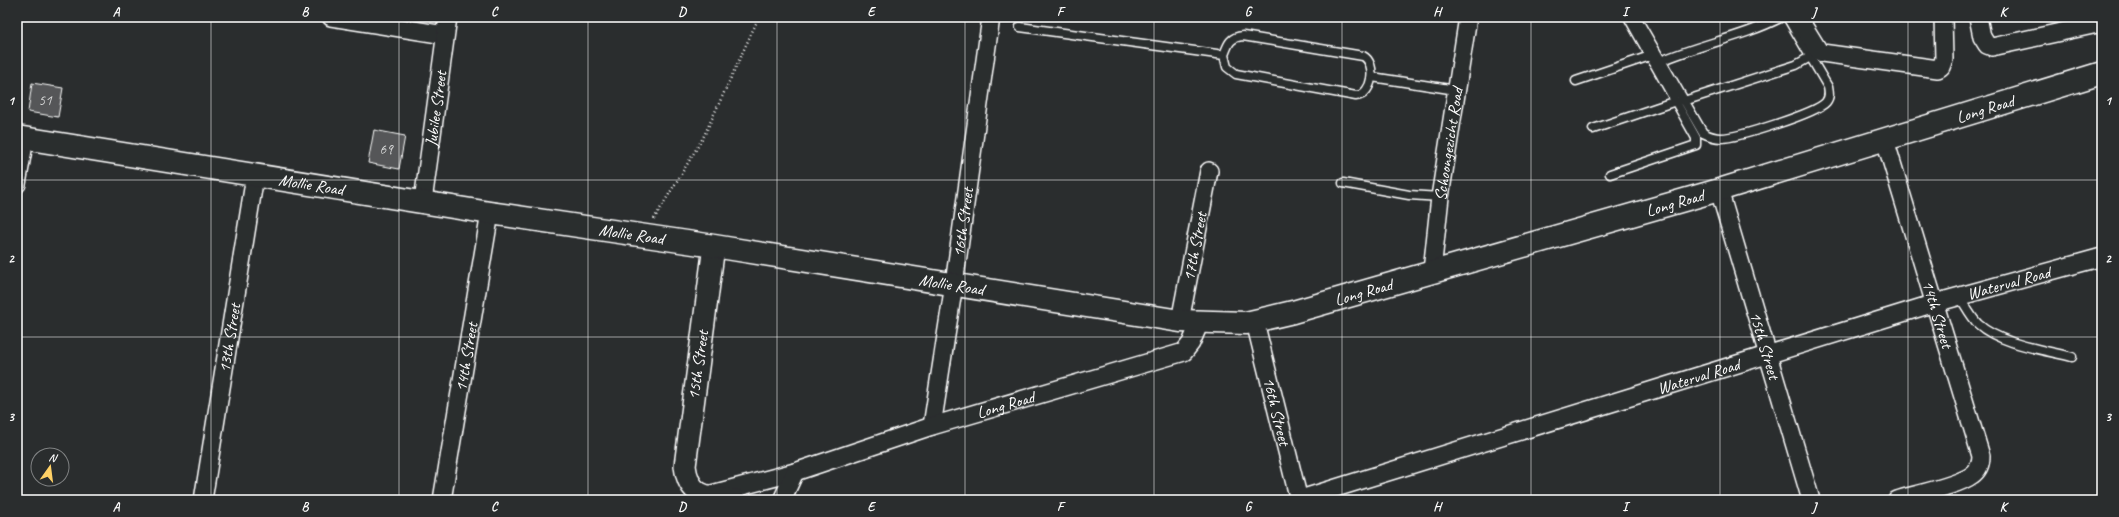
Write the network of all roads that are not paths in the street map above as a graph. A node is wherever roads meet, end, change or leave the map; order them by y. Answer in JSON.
{"nodes":[{"id":1,"x":331,"y":17,"type":"edge"},
{"id":2,"x":448,"y":17,"type":"edge"},
{"id":3,"x":991,"y":17,"type":"edge"},
{"id":4,"x":1468,"y":17,"type":"edge"},
{"id":5,"x":1628,"y":17,"type":"edge"},
{"id":6,"x":1636,"y":17,"type":"edge"},
{"id":7,"x":1782,"y":17,"type":"edge"},
{"id":8,"x":1787,"y":17,"type":"edge"},
{"id":9,"x":1798,"y":17,"type":"edge"},
{"id":10,"x":1941,"y":17,"type":"edge"},
{"id":11,"x":1978,"y":17,"type":"edge"},
{"id":12,"x":2102,"y":23,"type":"edge"},
{"id":13,"x":1020,"y":27,"type":"dead end"},
{"id":14,"x":445,"y":35,"type":"junction"},
{"id":15,"x":1224,"y":55,"type":"junction"},
{"id":16,"x":1650,"y":56,"type":"junction"},
{"id":17,"x":1810,"y":57,"type":"junction"},
{"id":18,"x":1661,"y":61,"type":"junction"},
{"id":19,"x":2102,"y":73,"type":"edge"},
{"id":20,"x":1372,"y":77,"type":"junction"},
{"id":21,"x":1576,"y":81,"type":"dead end"},
{"id":22,"x":1456,"y":90,"type":"junction"},
{"id":23,"x":1680,"y":101,"type":"junction"},
{"id":24,"x":1593,"y":129,"type":"dead end"},
{"id":25,"x":21,"y":138,"type":"edge"},
{"id":26,"x":1886,"y":140,"type":"junction"},
{"id":27,"x":1209,"y":171,"type":"dead end"},
{"id":28,"x":1610,"y":174,"type":"dead end"},
{"id":29,"x":255,"y":176,"type":"junction"},
{"id":30,"x":1343,"y":183,"type":"dead end"},
{"id":31,"x":17,"y":184,"type":"edge"},
{"id":32,"x":1719,"y":190,"type":"junction"},
{"id":33,"x":1440,"y":198,"type":"junction"},
{"id":34,"x":423,"y":202,"type":"junction"},
{"id":35,"x":490,"y":213,"type":"junction"},
{"id":36,"x":714,"y":246,"type":"junction"},
{"id":37,"x":2102,"y":258,"type":"edge"},
{"id":38,"x":1432,"y":271,"type":"junction"},
{"id":39,"x":954,"y":284,"type":"junction"},
{"id":40,"x":1959,"y":296,"type":"junction"},
{"id":41,"x":1935,"y":303,"type":"junction"},
{"id":42,"x":1190,"y":321,"type":"junction"},
{"id":43,"x":1250,"y":323,"type":"junction"},
{"id":44,"x":1767,"y":355,"type":"junction"},
{"id":45,"x":2072,"y":357,"type":"dead end"},
{"id":46,"x":932,"y":426,"type":"junction"},
{"id":47,"x":795,"y":472,"type":"junction"},
{"id":48,"x":697,"y":490,"type":"junction"},
{"id":49,"x":203,"y":500,"type":"edge"},
{"id":50,"x":442,"y":500,"type":"edge"},
{"id":51,"x":735,"y":500,"type":"edge"},
{"id":52,"x":782,"y":500,"type":"edge"},
{"id":53,"x":1298,"y":500,"type":"edge"},
{"id":54,"x":1812,"y":500,"type":"edge"},
{"id":55,"x":1897,"y":500,"type":"edge"}],
"edges":[{"from":1,"to":14,"type":"street"},
{"from":2,"to":14,"type":"street","name":"Jubilee Street"},
{"from":3,"to":39,"type":"street","name":"16th Street"},
{"from":4,"to":22,"type":"street","name":"Schoongezicht Road"},
{"from":5,"to":16,"type":"lane"},
{"from":6,"to":18,"type":"lane"},
{"from":7,"to":18,"type":"lane"},
{"from":8,"to":17,"type":"lane"},
{"from":9,"to":10,"type":"street"},
{"from":11,"to":12,"type":"street"},
{"from":13,"to":15,"type":"lane"},
{"from":14,"to":34,"type":"street","name":"Jubilee Street"},
{"from":15,"to":20,"type":"lane"},
{"from":15,"to":20,"type":"lane"},
{"from":16,"to":21,"type":"lane"},
{"from":16,"to":23,"type":"lane"},
{"from":17,"to":23,"type":"lane"},
{"from":17,"to":23,"type":"lane"},
{"from":18,"to":23,"type":"lane"},
{"from":19,"to":26,"type":"main road","name":"Long Road"},
{"from":20,"to":22,"type":"lane"},
{"from":22,"to":33,"type":"street","name":"Schoongezicht Road"},
{"from":23,"to":24,"type":"lane"},
{"from":23,"to":28,"type":"lane"},
{"from":25,"to":29,"type":"main road","name":"Mollie Road"},
{"from":25,"to":31,"type":"street"},
{"from":26,"to":32,"type":"main road","name":"Long Road"},
{"from":26,"to":41,"type":"street","name":"14th Street"},
{"from":27,"to":42,"type":"street","name":"17th Street"},
{"from":29,"to":34,"type":"main road","name":"Mollie Road"},
{"from":29,"to":49,"type":"street","name":"13th Street"},
{"from":30,"to":33,"type":"lane"},
{"from":32,"to":38,"type":"main road","name":"Long Road"},
{"from":32,"to":44,"type":"street","name":"15th Street"},
{"from":33,"to":38,"type":"street","name":"Schoongezicht Road"},
{"from":34,"to":35,"type":"main road","name":"Mollie Road"},
{"from":35,"to":36,"type":"main road","name":"Mollie Road"},
{"from":35,"to":50,"type":"street","name":"14th Street"},
{"from":36,"to":39,"type":"main road","name":"Mollie Road"},
{"from":36,"to":48,"type":"street","name":"15th Street"},
{"from":37,"to":40,"type":"street","name":"Waterval Road"},
{"from":38,"to":43,"type":"main road","name":"Long Road"},
{"from":39,"to":42,"type":"main road","name":"Mollie Road"},
{"from":39,"to":46,"type":"street","name":"16th Street"},
{"from":40,"to":41,"type":"street","name":"Waterval Road"},
{"from":40,"to":45,"type":"lane"},
{"from":41,"to":44,"type":"street","name":"Waterval Road"},
{"from":41,"to":55,"type":"street","name":"14th Street"},
{"from":42,"to":43,"type":"main road","name":"Mollie Road"},
{"from":42,"to":46,"type":"street","name":"Long Road"},
{"from":43,"to":53,"type":"street","name":"16th Street"},
{"from":44,"to":53,"type":"street","name":"Waterval Road"},
{"from":44,"to":54,"type":"street","name":"15th Street"},
{"from":46,"to":47,"type":"street","name":"Long Road"},
{"from":47,"to":48,"type":"street","name":"Long Road"},
{"from":47,"to":52,"type":"street"},
{"from":48,"to":51,"type":"street"}]}
